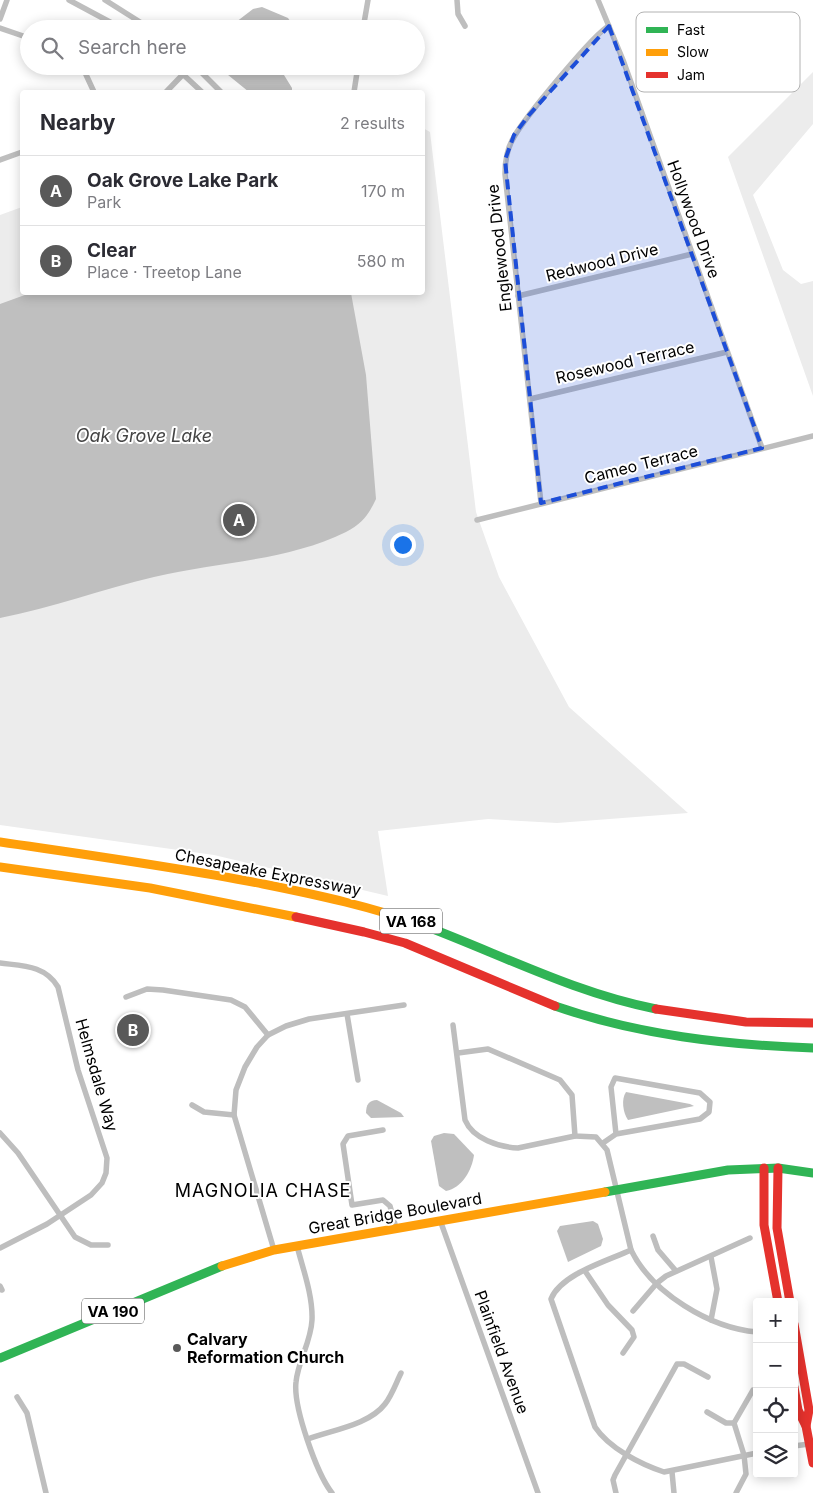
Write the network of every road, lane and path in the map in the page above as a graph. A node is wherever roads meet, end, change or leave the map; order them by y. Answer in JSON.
{"nodes":[{"id":1,"x":7,"y":0,"type":"edge"},
{"id":2,"x":69,"y":0,"type":"edge"},
{"id":3,"x":105,"y":0,"type":"edge"},
{"id":4,"x":368,"y":0,"type":"edge"},
{"id":5,"x":457,"y":0,"type":"edge"},
{"id":6,"x":598,"y":0,"type":"edge"},
{"id":7,"x":0,"y":19,"type":"edge"},
{"id":8,"x":106,"y":20,"type":"edge"},
{"id":9,"x":137,"y":20,"type":"edge"},
{"id":10,"x":365,"y":20,"type":"edge"},
{"id":11,"x":465,"y":26,"type":"dead end"},
{"id":12,"x":609,"y":26,"type":"junction"},
{"id":13,"x":0,"y":28,"type":"edge"},
{"id":14,"x":20,"y":35,"type":"edge"},
{"id":15,"x":86,"y":75,"type":"edge"},
{"id":16,"x":182,"y":75,"type":"edge"},
{"id":17,"x":184,"y":75,"type":"edge"},
{"id":18,"x":204,"y":75,"type":"edge"},
{"id":19,"x":357,"y":75,"type":"edge"},
{"id":20,"x":93,"y":90,"type":"edge"},
{"id":21,"x":168,"y":90,"type":"edge"},
{"id":22,"x":200,"y":90,"type":"edge"},
{"id":23,"x":219,"y":90,"type":"edge"},
{"id":24,"x":354,"y":90,"type":"edge"},
{"id":25,"x":20,"y":153,"type":"edge"},
{"id":26,"x":0,"y":160,"type":"edge"},
{"id":27,"x":692,"y":254,"type":"junction"},
{"id":28,"x":518,"y":296,"type":"junction"},
{"id":29,"x":727,"y":352,"type":"junction"},
{"id":30,"x":530,"y":399,"type":"junction"},
{"id":31,"x":813,"y":436,"type":"edge"},
{"id":32,"x":762,"y":448,"type":"junction"},
{"id":33,"x":541,"y":503,"type":"junction"},
{"id":34,"x":477,"y":520,"type":"dead end"},
{"id":35,"x":0,"y":842,"type":"edge"},
{"id":36,"x":0,"y":867,"type":"edge"},
{"id":37,"x":0,"y":963,"type":"edge"},
{"id":38,"x":126,"y":996,"type":"dead end"},
{"id":39,"x":404,"y":1005,"type":"dead end"},
{"id":40,"x":347,"y":1014,"type":"junction"},
{"id":41,"x":813,"y":1023,"type":"edge"},
{"id":42,"x":453,"y":1025,"type":"dead end"},
{"id":43,"x":268,"y":1035,"type":"junction"},
{"id":44,"x":813,"y":1048,"type":"edge"},
{"id":45,"x":458,"y":1053,"type":"junction"},
{"id":46,"x":358,"y":1080,"type":"dead end"},
{"id":47,"x":192,"y":1105,"type":"dead end"},
{"id":48,"x":234,"y":1115,"type":"junction"},
{"id":49,"x":383,"y":1130,"type":"dead end"},
{"id":50,"x":0,"y":1133,"type":"edge"},
{"id":51,"x":616,"y":1134,"type":"junction"},
{"id":52,"x":575,"y":1136,"type":"junction"},
{"id":53,"x":603,"y":1143,"type":"junction"},
{"id":54,"x":764,"y":1168,"type":"junction"},
{"id":55,"x":778,"y":1168,"type":"junction"},
{"id":56,"x":813,"y":1173,"type":"edge"},
{"id":57,"x":616,"y":1189,"type":"junction"},
{"id":58,"x":60,"y":1216,"type":"junction"},
{"id":59,"x":440,"y":1220,"type":"junction"},
{"id":60,"x":396,"y":1228,"type":"junction"},
{"id":61,"x":653,"y":1236,"type":"dead end"},
{"id":62,"x":750,"y":1238,"type":"dead end"},
{"id":63,"x":108,"y":1245,"type":"dead end"},
{"id":64,"x":297,"y":1246,"type":"junction"},
{"id":65,"x":0,"y":1248,"type":"edge"},
{"id":66,"x":274,"y":1250,"type":"junction"},
{"id":67,"x":631,"y":1250,"type":"junction"},
{"id":68,"x":711,"y":1257,"type":"junction"},
{"id":69,"x":585,"y":1271,"type":"junction"},
{"id":70,"x":676,"y":1271,"type":"junction"},
{"id":71,"x":657,"y":1283,"type":"junction"},
{"id":72,"x":777,"y":1298,"type":"edge"},
{"id":73,"x":789,"y":1298,"type":"edge"},
{"id":74,"x":633,"y":1311,"type":"dead end"},
{"id":75,"x":711,"y":1320,"type":"junction"},
{"id":76,"x":753,"y":1331,"type":"edge"},
{"id":77,"x":797,"y":1343,"type":"edge"},
{"id":78,"x":623,"y":1353,"type":"dead end"},
{"id":79,"x":0,"y":1358,"type":"edge"},
{"id":80,"x":401,"y":1373,"type":"dead end"},
{"id":81,"x":708,"y":1377,"type":"dead end"},
{"id":82,"x":794,"y":1388,"type":"edge"},
{"id":83,"x":753,"y":1390,"type":"edge"},
{"id":84,"x":17,"y":1397,"type":"dead end"},
{"id":85,"x":707,"y":1412,"type":"dead end"},
{"id":86,"x":734,"y":1423,"type":"junction"},
{"id":87,"x":806,"y":1426,"type":"junction"},
{"id":88,"x":308,"y":1439,"type":"junction"},
{"id":89,"x":809,"y":1444,"type":"junction"},
{"id":90,"x":798,"y":1445,"type":"edge"},
{"id":91,"x":627,"y":1453,"type":"junction"},
{"id":92,"x":753,"y":1454,"type":"edge"},
{"id":93,"x":744,"y":1455,"type":"junction"},
{"id":94,"x":813,"y":1463,"type":"edge"},
{"id":95,"x":672,"y":1472,"type":"junction"},
{"id":96,"x":46,"y":1493,"type":"edge"},
{"id":97,"x":332,"y":1493,"type":"edge"},
{"id":98,"x":538,"y":1493,"type":"edge"},
{"id":99,"x":616,"y":1493,"type":"edge"},
{"id":100,"x":674,"y":1493,"type":"edge"},
{"id":101,"x":736,"y":1493,"type":"edge"}],
"edges":[{"from":1,"to":7,"type":"street"},
{"from":2,"to":8,"type":"street"},
{"from":3,"to":9,"type":"street"},
{"from":4,"to":10,"type":"street"},
{"from":5,"to":11,"type":"street"},
{"from":6,"to":12,"type":"street","name":"Hollywood Drive"},
{"from":12,"to":27,"type":"street","name":"Hollywood Drive"},
{"from":12,"to":28,"type":"street","name":"Englewood Drive"},
{"from":13,"to":14,"type":"street"},
{"from":15,"to":20,"type":"street"},
{"from":16,"to":21,"type":"street"},
{"from":17,"to":22,"type":"street"},
{"from":18,"to":23,"type":"street"},
{"from":19,"to":24,"type":"street"},
{"from":25,"to":26,"type":"street"},
{"from":27,"to":28,"type":"street","name":"Redwood Drive"},
{"from":27,"to":29,"type":"street","name":"Hollywood Drive"},
{"from":28,"to":30,"type":"street","name":"Englewood Drive"},
{"from":29,"to":30,"type":"street","name":"Rosewood Terrace"},
{"from":29,"to":32,"type":"street","name":"Hollywood Drive"},
{"from":30,"to":33,"type":"street","name":"Englewood Drive"},
{"from":31,"to":32,"type":"street","name":"Cameo Terrace"},
{"from":32,"to":33,"type":"street","name":"Cameo Terrace"},
{"from":33,"to":34,"type":"street","name":"Cameo Terrace"},
{"from":35,"to":41,"type":"main road","name":"Chesapeake Expressway","number":"VA 168"},
{"from":36,"to":44,"type":"main road","number":"VA 168"},
{"from":37,"to":58,"type":"street","name":"Helmsdale Way"},
{"from":38,"to":43,"type":"street"},
{"from":39,"to":40,"type":"street"},
{"from":40,"to":43,"type":"street"},
{"from":40,"to":46,"type":"street"},
{"from":42,"to":45,"type":"street"},
{"from":43,"to":48,"type":"street"},
{"from":45,"to":52,"type":"street"},
{"from":45,"to":52,"type":"street"},
{"from":47,"to":48,"type":"street"},
{"from":48,"to":66,"type":"street"},
{"from":49,"to":60,"type":"street"},
{"from":50,"to":58,"type":"street"},
{"from":51,"to":51,"type":"street"},
{"from":51,"to":53,"type":"street"},
{"from":52,"to":53,"type":"street"},
{"from":53,"to":57,"type":"street"},
{"from":54,"to":55,"type":"main road","name":"Great Bridge Boulevard","number":"VA 190"},
{"from":54,"to":57,"type":"main road","name":"Great Bridge Boulevard","number":"VA 190"},
{"from":54,"to":72,"type":"main road"},
{"from":55,"to":56,"type":"main road","name":"Great Bridge Boulevard","number":"VA 190"},
{"from":55,"to":73,"type":"main road"},
{"from":57,"to":59,"type":"main road","name":"Great Bridge Boulevard","number":"VA 190"},
{"from":57,"to":67,"type":"street"},
{"from":58,"to":63,"type":"street"},
{"from":58,"to":65,"type":"street","name":"Helmsdale Way"},
{"from":59,"to":60,"type":"main road","name":"Great Bridge Boulevard","number":"VA 190"},
{"from":59,"to":98,"type":"street","name":"Plainfield Avenue"},
{"from":60,"to":64,"type":"main road","name":"Great Bridge Boulevard","number":"VA 190"},
{"from":61,"to":70,"type":"street"},
{"from":62,"to":68,"type":"street"},
{"from":64,"to":66,"type":"main road","name":"Great Bridge Boulevard","number":"VA 190"},
{"from":64,"to":88,"type":"street"},
{"from":66,"to":79,"type":"main road","name":"Great Bridge Boulevard","number":"VA 190"},
{"from":67,"to":69,"type":"street"},
{"from":67,"to":71,"type":"street"},
{"from":68,"to":70,"type":"street"},
{"from":68,"to":75,"type":"street"},
{"from":69,"to":78,"type":"street"},
{"from":69,"to":91,"type":"street"},
{"from":70,"to":71,"type":"street"},
{"from":71,"to":74,"type":"street"},
{"from":71,"to":75,"type":"street"},
{"from":75,"to":76,"type":"street"},
{"from":77,"to":87,"type":"main road"},
{"from":80,"to":88,"type":"street"},
{"from":81,"to":91,"type":"street"},
{"from":82,"to":87,"type":"main road"},
{"from":83,"to":86,"type":"street"},
{"from":84,"to":96,"type":"street"},
{"from":85,"to":86,"type":"street"},
{"from":86,"to":93,"type":"street"},
{"from":87,"to":89,"type":"main road"},
{"from":88,"to":97,"type":"street"},
{"from":89,"to":90,"type":"street"},
{"from":89,"to":94,"type":"main road"},
{"from":91,"to":95,"type":"street"},
{"from":91,"to":99,"type":"street"},
{"from":92,"to":93,"type":"street"},
{"from":93,"to":95,"type":"street"},
{"from":93,"to":101,"type":"street"},
{"from":95,"to":100,"type":"street"}]}
